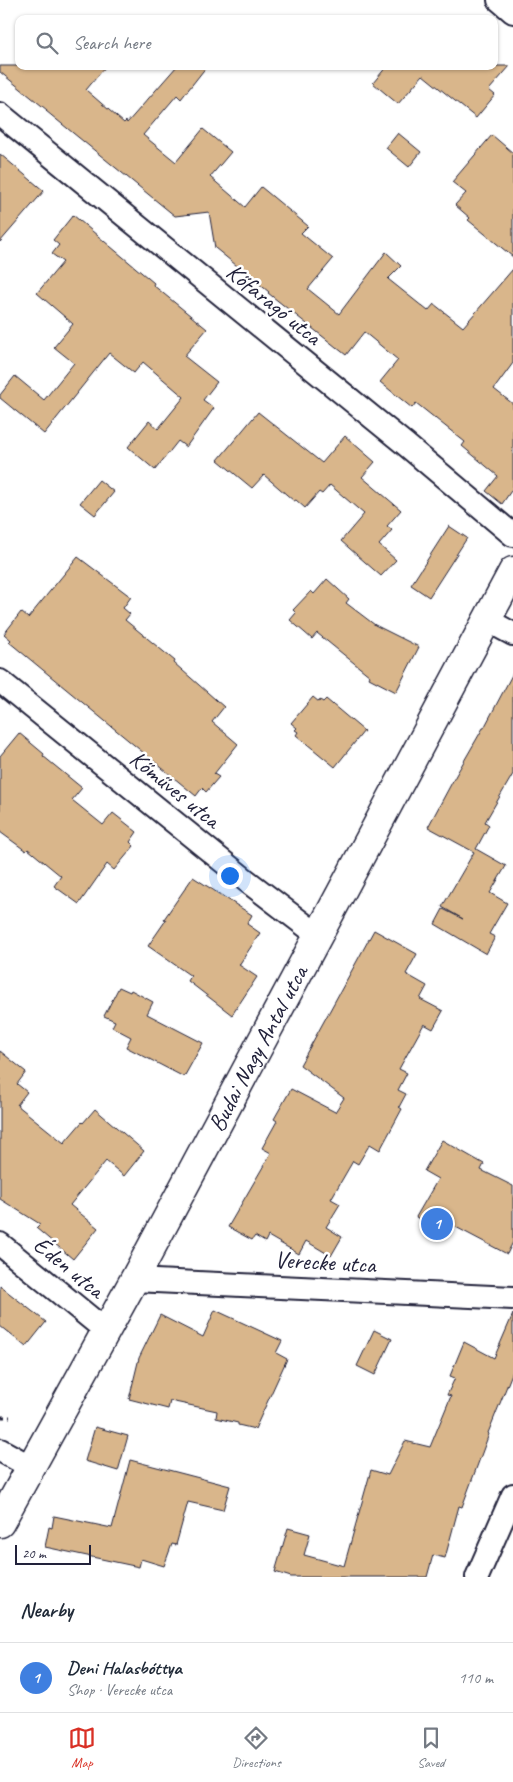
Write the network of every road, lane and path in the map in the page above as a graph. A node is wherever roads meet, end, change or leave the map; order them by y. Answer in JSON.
{"nodes":[{"id":1,"x":499,"y":0,"type":"edge"},
{"id":2,"x":513,"y":12,"type":"edge"},
{"id":3,"x":0,"y":114,"type":"edge"},
{"id":4,"x":513,"y":535,"type":"edge"},
{"id":5,"x":513,"y":571,"type":"edge"},
{"id":6,"x":487,"y":620,"type":"junction"},
{"id":7,"x":513,"y":634,"type":"edge"},
{"id":8,"x":0,"y":680,"type":"edge"},
{"id":9,"x":319,"y":936,"type":"junction"},
{"id":10,"x":0,"y":1244,"type":"edge"},
{"id":11,"x":134,"y":1280,"type":"junction"},
{"id":12,"x":513,"y":1298,"type":"edge"},
{"id":13,"x":105,"y":1330,"type":"junction"},
{"id":14,"x":0,"y":1417,"type":"edge"},
{"id":15,"x":10,"y":1417,"type":"dead end"},
{"id":16,"x":0,"y":1450,"type":"edge"},
{"id":17,"x":30,"y":1467,"type":"junction"},
{"id":18,"x":513,"y":1495,"type":"edge"},
{"id":19,"x":0,"y":1523,"type":"edge"},
{"id":20,"x":478,"y":1577,"type":"edge"}],
"edges":[{"from":1,"to":2,"type":"street"},
{"from":3,"to":4,"type":"street","name":"Kőfaragó utca"},
{"from":5,"to":6,"type":"street","name":"Budai Nagy Antal utca"},
{"from":6,"to":7,"type":"street"},
{"from":6,"to":9,"type":"street","name":"Budai Nagy Antal utca"},
{"from":8,"to":9,"type":"street","name":"Kőműves utca"},
{"from":9,"to":11,"type":"street","name":"Budai Nagy Antal utca"},
{"from":10,"to":13,"type":"street","name":"Éden utca"},
{"from":11,"to":12,"type":"street","name":"Verecke utca"},
{"from":11,"to":13,"type":"street","name":"Budai Nagy Antal utca"},
{"from":13,"to":17,"type":"street","name":"Budai Nagy Antal utca"},
{"from":14,"to":15,"type":"path"},
{"from":16,"to":17,"type":"street"},
{"from":17,"to":19,"type":"street","name":"Budai Nagy Antal utca"},
{"from":18,"to":20,"type":"street"}]}
